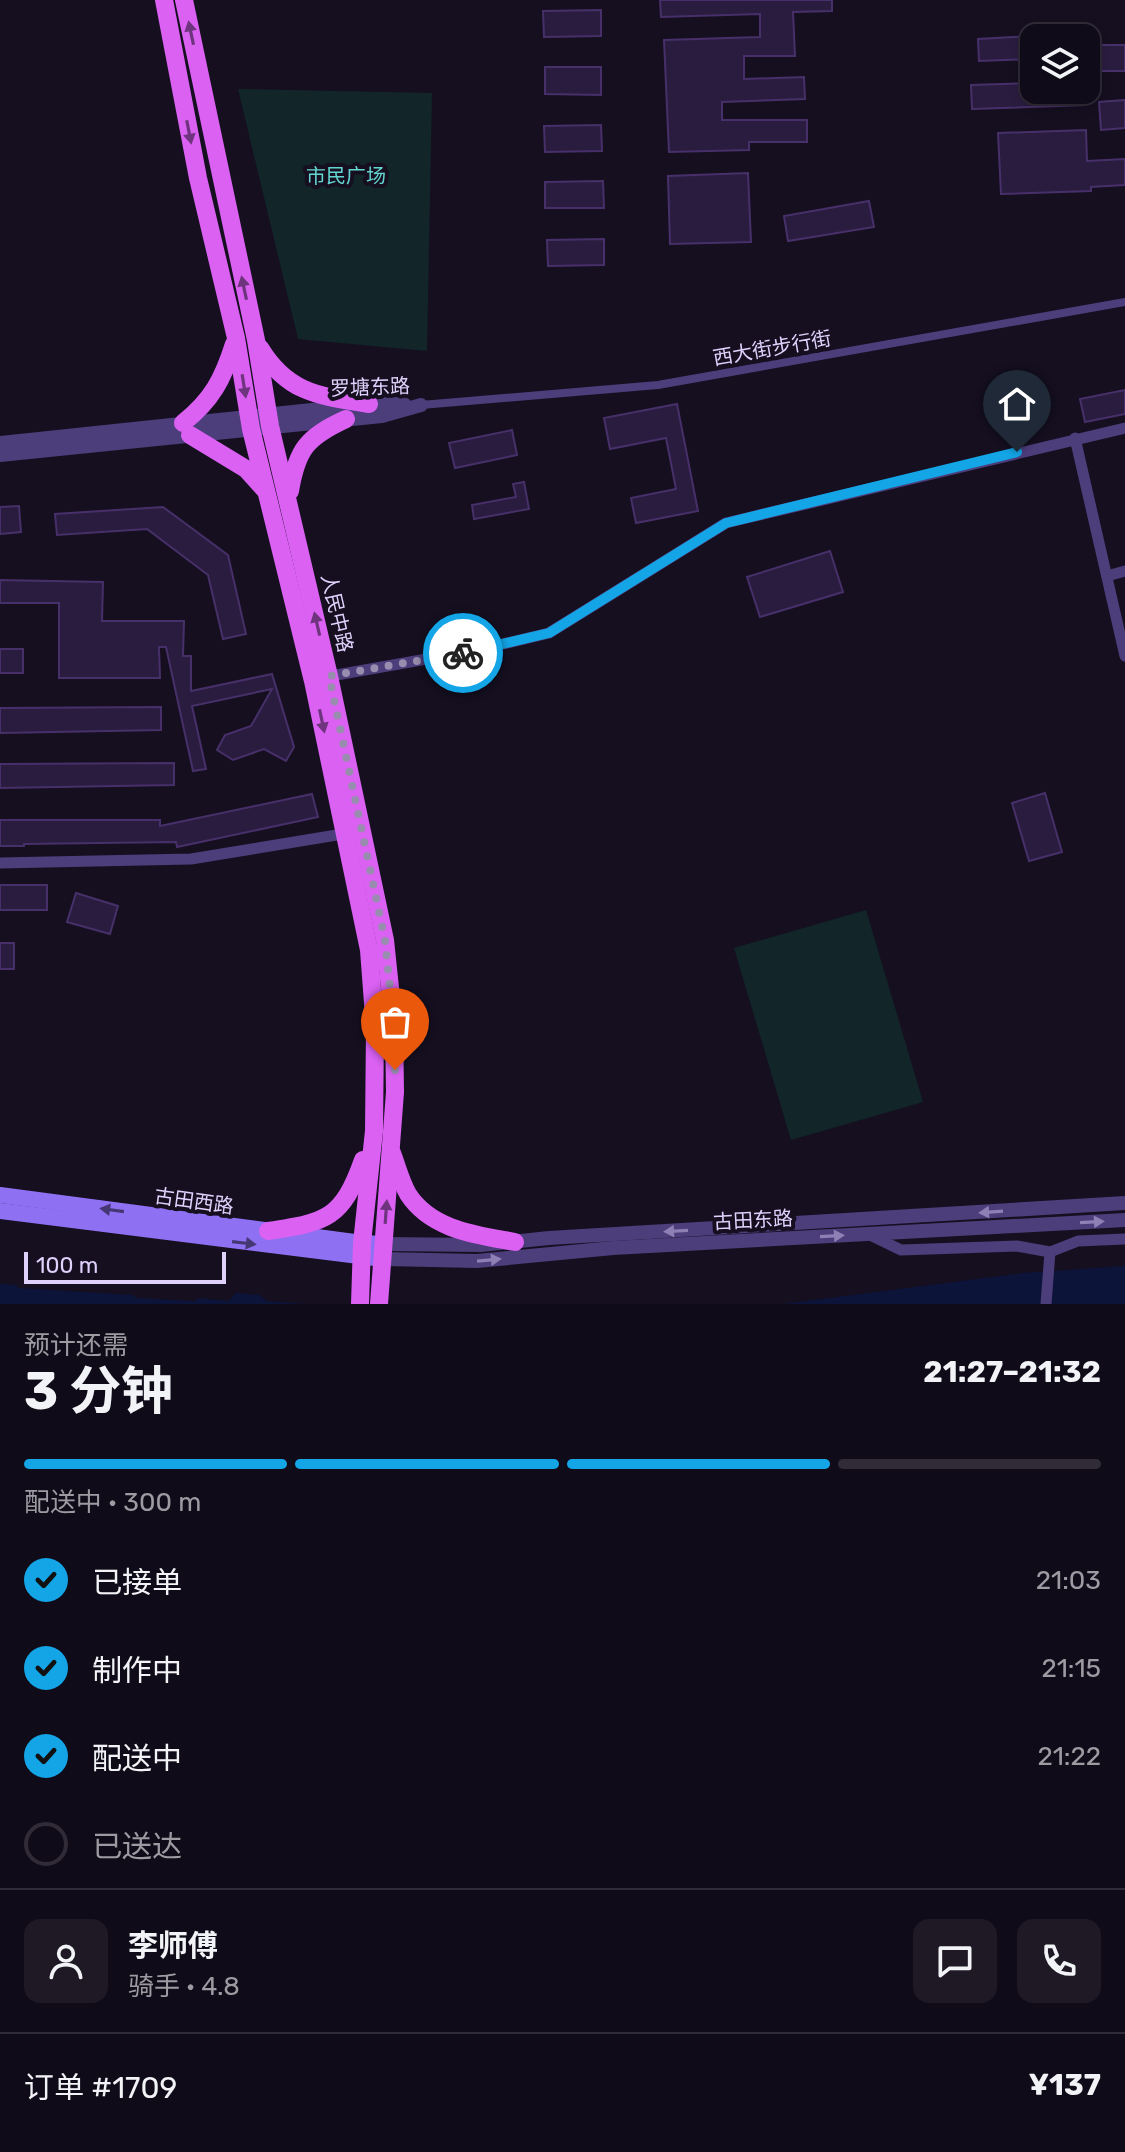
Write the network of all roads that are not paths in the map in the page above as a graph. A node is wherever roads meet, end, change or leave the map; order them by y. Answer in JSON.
{"nodes":[{"id":1,"x":164,"y":0,"type":"edge"},
{"id":2,"x":184,"y":0,"type":"edge"},
{"id":3,"x":1125,"y":302,"type":"edge"},
{"id":4,"x":236,"y":338,"type":"junction"},
{"id":5,"x":256,"y":340,"type":"junction"},
{"id":6,"x":369,"y":404,"type":"junction"},
{"id":7,"x":421,"y":405,"type":"junction"},
{"id":8,"x":346,"y":419,"type":"junction"},
{"id":9,"x":269,"y":420,"type":"junction"},
{"id":10,"x":250,"y":422,"type":"junction"},
{"id":11,"x":1125,"y":428,"type":"edge"},
{"id":12,"x":186,"y":429,"type":"junction"},
{"id":13,"x":1075,"y":438,"type":"junction"},
{"id":14,"x":0,"y":443,"type":"edge"},
{"id":15,"x":0,"y":455,"type":"edge"},
{"id":16,"x":266,"y":491,"type":"junction"},
{"id":17,"x":288,"y":502,"type":"junction"},
{"id":18,"x":1125,"y":571,"type":"edge"},
{"id":19,"x":1107,"y":576,"type":"junction"},
{"id":20,"x":1125,"y":656,"type":"edge"},
{"id":21,"x":321,"y":678,"type":"junction"},
{"id":22,"x":354,"y":831,"type":"junction"},
{"id":23,"x":0,"y":863,"type":"edge"},
{"id":24,"x":374,"y":1131,"type":"junction"},
{"id":25,"x":391,"y":1149,"type":"junction"},
{"id":26,"x":0,"y":1195,"type":"edge"},
{"id":27,"x":1125,"y":1203,"type":"edge"},
{"id":28,"x":0,"y":1211,"type":"edge"},
{"id":29,"x":1125,"y":1220,"type":"edge"},
{"id":30,"x":268,"y":1231,"type":"junction"},
{"id":31,"x":868,"y":1234,"type":"junction"},
{"id":32,"x":1125,"y":1239,"type":"edge"},
{"id":33,"x":515,"y":1242,"type":"junction"},
{"id":34,"x":362,"y":1251,"type":"junction"},
{"id":35,"x":383,"y":1252,"type":"junction"},
{"id":36,"x":1050,"y":1252,"type":"junction"},
{"id":37,"x":370,"y":1297,"type":"edge"},
{"id":38,"x":1046,"y":1304,"type":"edge"}],
"edges":[{"from":1,"to":4,"type":"main road","name":"人民中路","one_way":true},
{"from":5,"to":2,"type":"main road","name":"人民中路","one_way":true},
{"from":3,"to":7,"type":"street","name":"西大街步行街"},
{"from":4,"to":10,"type":"main road","name":"人民中路","one_way":true},
{"from":4,"to":12,"type":"main road"},
{"from":5,"to":6,"type":"main road"},
{"from":5,"to":9,"type":"main road","name":"人民中路"},
{"from":6,"to":7,"type":"street","name":"罗塘东路"},
{"from":6,"to":9,"type":"street","name":"罗塘东路"},
{"from":7,"to":8,"type":"street","name":"罗塘东路"},
{"from":8,"to":9,"type":"street","name":"罗塘东路"},
{"from":8,"to":17,"type":"main road"},
{"from":9,"to":10,"type":"street","name":"罗塘东路"},
{"from":9,"to":17,"type":"main road","name":"人民中路"},
{"from":10,"to":12,"type":"street","name":"罗塘东路"},
{"from":10,"to":16,"type":"main road","name":"人民中路"},
{"from":11,"to":13,"type":"street"},
{"from":12,"to":14,"type":"street","name":"罗塘东路"},
{"from":12,"to":15,"type":"street","name":"罗塘东路"},
{"from":12,"to":16,"type":"main road"},
{"from":13,"to":19,"type":"street"},
{"from":13,"to":21,"type":"street"},
{"from":16,"to":21,"type":"main road","name":"人民中路"},
{"from":21,"to":17,"type":"main road","name":"人民中路","one_way":true},
{"from":18,"to":19,"type":"street"},
{"from":19,"to":20,"type":"street"},
{"from":21,"to":22,"type":"main road","name":"人民中路"},
{"from":22,"to":23,"type":"street"},
{"from":22,"to":24,"type":"main road","name":"人民中路"},
{"from":22,"to":25,"type":"main road","name":"人民中路"},
{"from":24,"to":30,"type":"main road"},
{"from":24,"to":34,"type":"main road","name":"人民中路"},
{"from":25,"to":33,"type":"main road"},
{"from":35,"to":25,"type":"main road","name":"人民中路","one_way":true},
{"from":30,"to":26,"type":"main road","name":"古田西路","one_way":true},
{"from":27,"to":33,"type":"street","name":"古田东路","one_way":true},
{"from":28,"to":34,"type":"main road","name":"古田西路","one_way":true},
{"from":31,"to":29,"type":"street","name":"古田东路","one_way":true},
{"from":30,"to":34,"type":"main road","name":"古田西路"},
{"from":35,"to":31,"type":"street","name":"古田东路","one_way":true},
{"from":31,"to":36,"type":"street"},
{"from":32,"to":36,"type":"street"},
{"from":33,"to":35,"type":"street","name":"古田东路"},
{"from":34,"to":35,"type":"main road","name":"古田西路"},
{"from":34,"to":37,"type":"main road","name":"人民中路"},
{"from":35,"to":37,"type":"main road","name":"人民中路"},
{"from":36,"to":38,"type":"street"}]}
